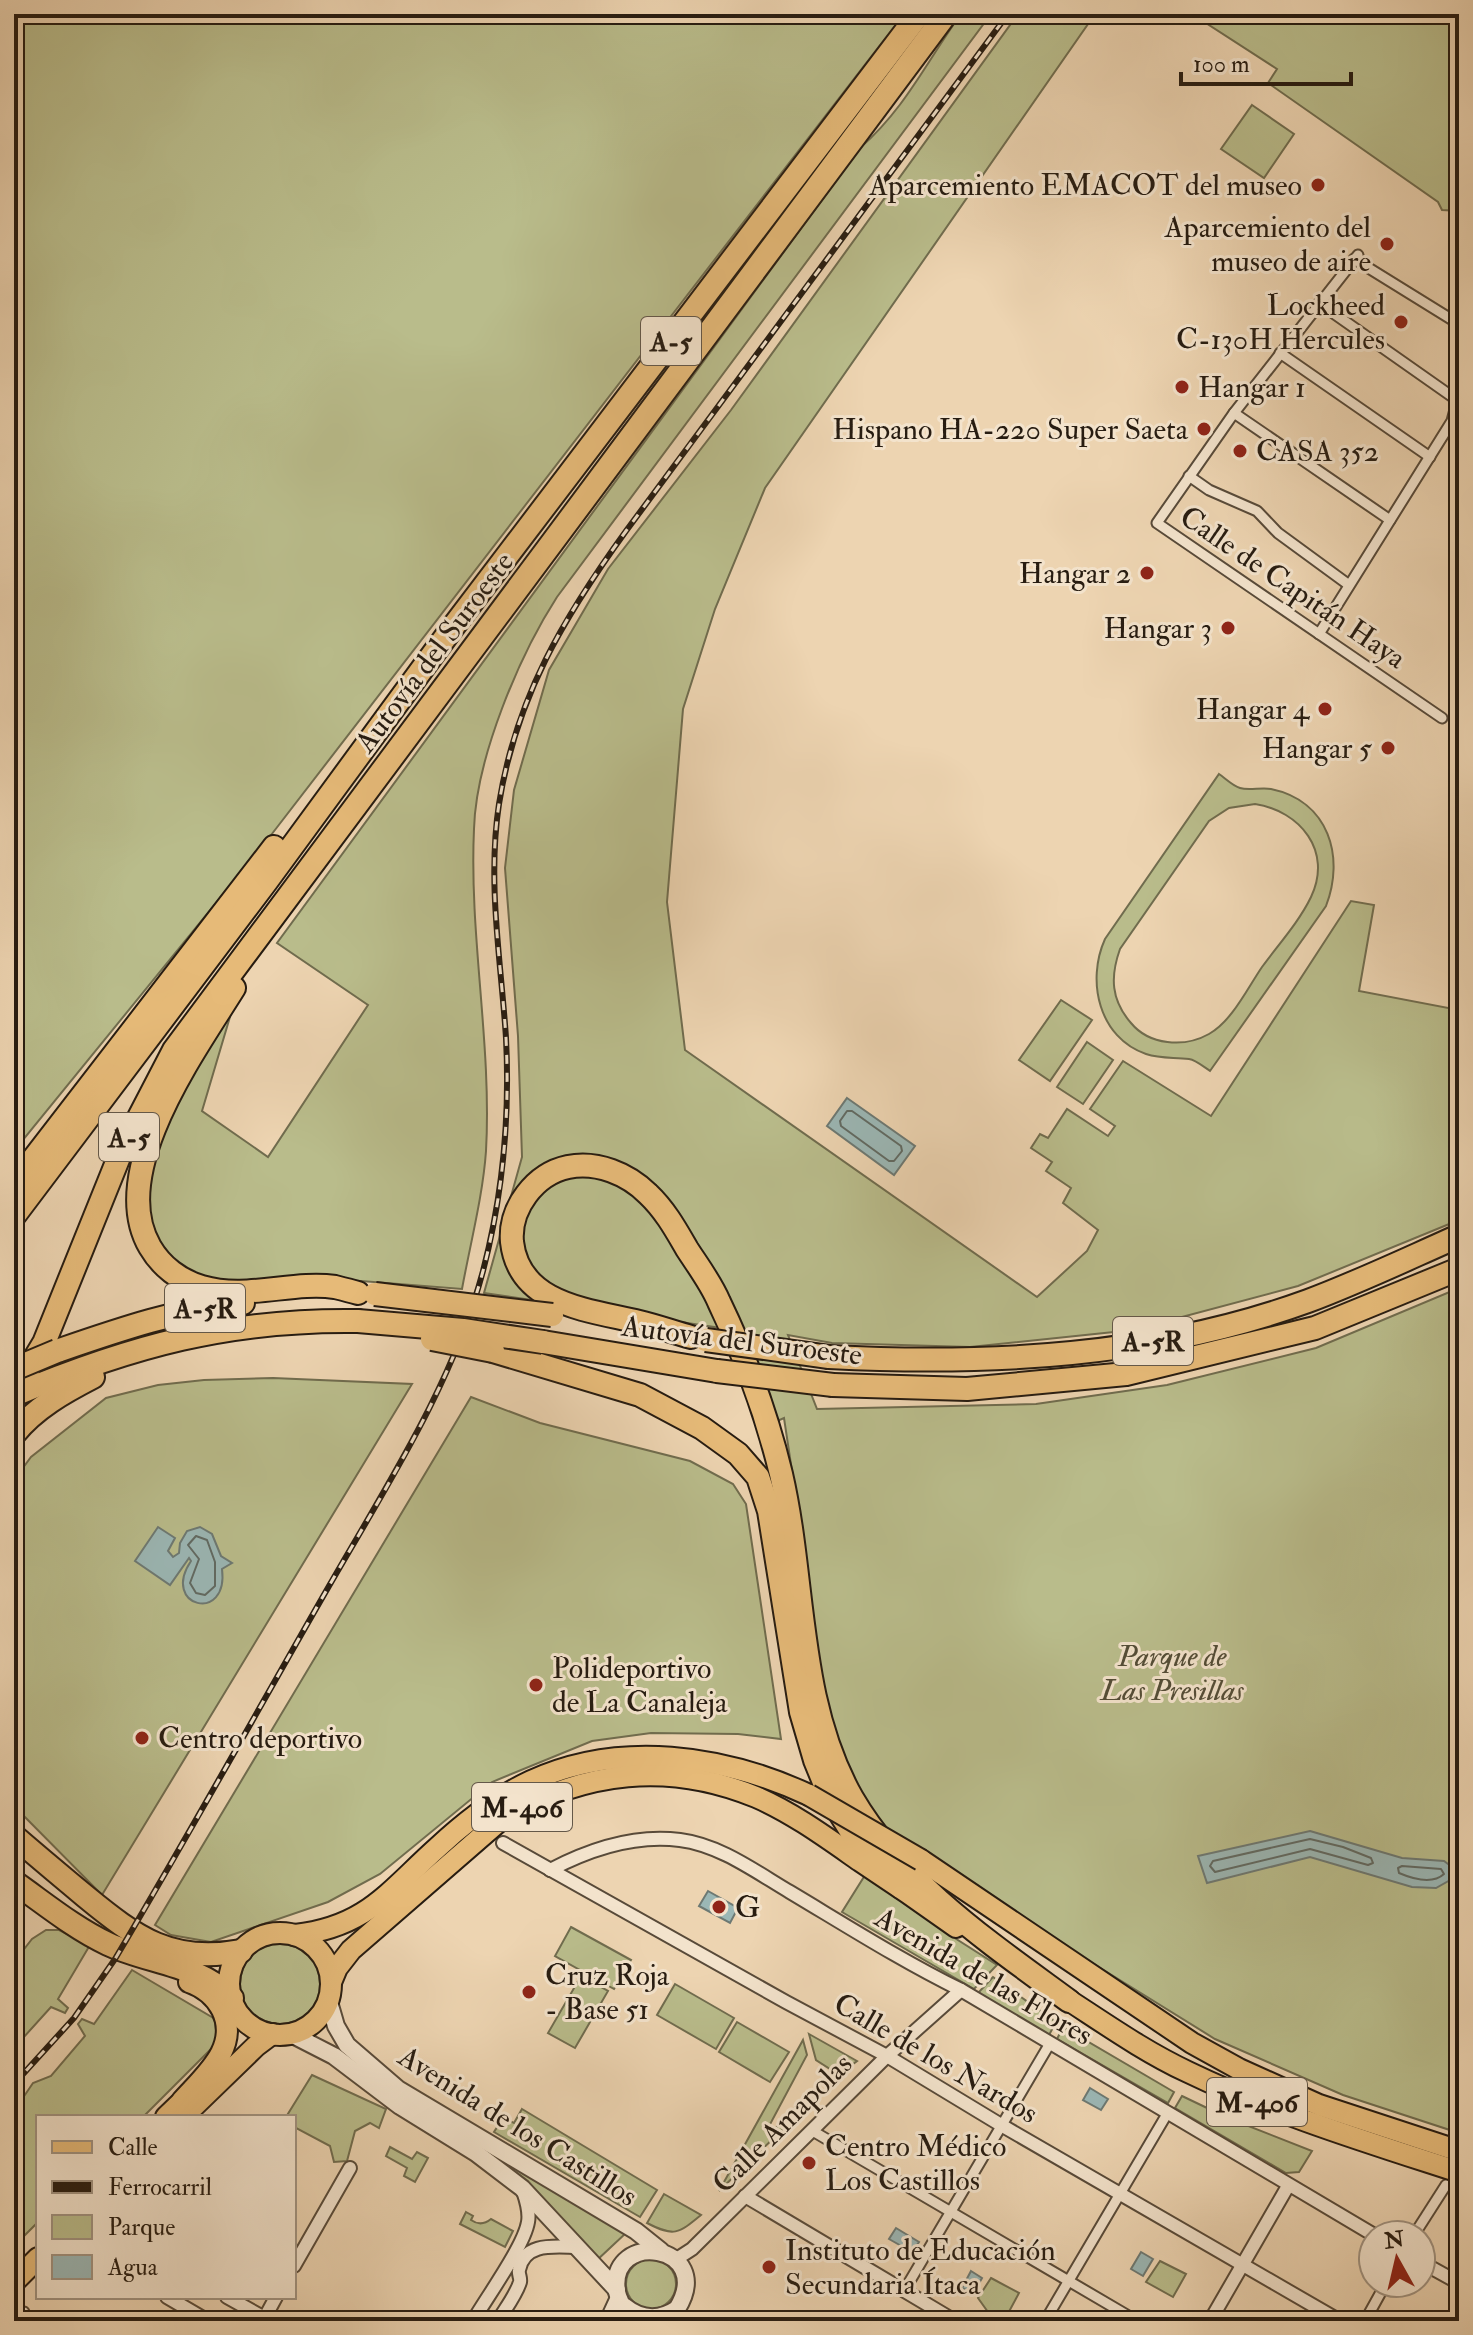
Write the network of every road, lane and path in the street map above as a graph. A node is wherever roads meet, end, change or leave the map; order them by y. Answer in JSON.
{"nodes":[{"id":1,"x":919,"y":14,"type":"edge"},
{"id":2,"x":946,"y":14,"type":"edge"},
{"id":3,"x":1319,"y":303,"type":"junction"},
{"id":4,"x":1459,"y":324,"type":"edge"},
{"id":5,"x":1280,"y":353,"type":"junction"},
{"id":6,"x":1458,"y":397,"type":"edge"},
{"id":7,"x":1234,"y":413,"type":"junction"},
{"id":8,"x":1430,"y":457,"type":"junction"},
{"id":9,"x":1189,"y":476,"type":"junction"},
{"id":10,"x":1390,"y":520,"type":"junction"},
{"id":11,"x":1349,"y":585,"type":"junction"},
{"id":12,"x":463,"y":614,"type":"junction"},
{"id":13,"x":1319,"y":634,"type":"junction"},
{"id":14,"x":1442,"y":718,"type":"dead end"},
{"id":15,"x":284,"y":902,"type":"junction"},
{"id":16,"x":14,"y":1184,"type":"edge"},
{"id":17,"x":14,"y":1216,"type":"edge"},
{"id":18,"x":1459,"y":1236,"type":"edge"},
{"id":19,"x":1459,"y":1269,"type":"edge"},
{"id":20,"x":367,"y":1294,"type":"junction"},
{"id":21,"x":358,"y":1321,"type":"junction"},
{"id":22,"x":698,"y":1339,"type":"junction"},
{"id":23,"x":167,"y":1341,"type":"junction"},
{"id":24,"x":14,"y":1369,"type":"edge"},
{"id":25,"x":14,"y":1394,"type":"edge"},
{"id":26,"x":14,"y":1434,"type":"edge"},
{"id":27,"x":14,"y":1836,"type":"edge"},
{"id":28,"x":503,"y":1843,"type":"dead end"},
{"id":29,"x":14,"y":1851,"type":"edge"},
{"id":30,"x":14,"y":1868,"type":"edge"},
{"id":31,"x":550,"y":1870,"type":"junction"},
{"id":32,"x":14,"y":1882,"type":"edge"},
{"id":33,"x":901,"y":1887,"type":"junction"},
{"id":34,"x":110,"y":1916,"type":"junction"},
{"id":35,"x":295,"y":1935,"type":"junction"},
{"id":36,"x":241,"y":1951,"type":"junction"},
{"id":37,"x":130,"y":1952,"type":"junction"},
{"id":38,"x":332,"y":1980,"type":"junction"},
{"id":39,"x":961,"y":1990,"type":"junction"},
{"id":40,"x":232,"y":1998,"type":"junction"},
{"id":41,"x":1069,"y":2001,"type":"junction"},
{"id":42,"x":329,"y":2002,"type":"junction"},
{"id":43,"x":243,"y":2020,"type":"junction"},
{"id":44,"x":281,"y":2034,"type":"junction"},
{"id":45,"x":1049,"y":2045,"type":"junction"},
{"id":46,"x":887,"y":2056,"type":"junction"},
{"id":47,"x":183,"y":2109,"type":"edge"},
{"id":48,"x":1167,"y":2114,"type":"junction"},
{"id":49,"x":1001,"y":2125,"type":"junction"},
{"id":50,"x":811,"y":2130,"type":"junction"},
{"id":51,"x":1459,"y":2151,"type":"edge"},
{"id":52,"x":350,"y":2168,"type":"dead end"},
{"id":53,"x":1453,"y":2178,"type":"edge"},
{"id":54,"x":1288,"y":2186,"type":"junction"},
{"id":55,"x":522,"y":2188,"type":"junction"},
{"id":56,"x":1120,"y":2195,"type":"junction"},
{"id":57,"x":745,"y":2196,"type":"junction"},
{"id":58,"x":950,"y":2212,"type":"junction"},
{"id":59,"x":1425,"y":2219,"type":"edge"},
{"id":60,"x":1357,"y":2225,"type":"edge"},
{"id":61,"x":36,"y":2246,"type":"edge"},
{"id":62,"x":578,"y":2247,"type":"junction"},
{"id":63,"x":668,"y":2255,"type":"junction"},
{"id":64,"x":36,"y":2260,"type":"edge"},
{"id":65,"x":296,"y":2262,"type":"edge"},
{"id":66,"x":1241,"y":2266,"type":"junction"},
{"id":67,"x":14,"y":2267,"type":"edge"},
{"id":68,"x":505,"y":2267,"type":"junction"},
{"id":69,"x":519,"y":2270,"type":"junction"},
{"id":70,"x":1437,"y":2271,"type":"edge"},
{"id":71,"x":1068,"y":2281,"type":"junction"},
{"id":72,"x":14,"y":2282,"type":"edge"},
{"id":73,"x":1459,"y":2283,"type":"edge"},
{"id":74,"x":904,"y":2291,"type":"junction"},
{"id":75,"x":230,"y":2299,"type":"edge"},
{"id":76,"x":275,"y":2299,"type":"edge"},
{"id":77,"x":1377,"y":2299,"type":"edge"},
{"id":78,"x":181,"y":2301,"type":"edge"},
{"id":79,"x":629,"y":2308,"type":"edge"},
{"id":80,"x":676,"y":2315,"type":"edge"},
{"id":81,"x":266,"y":2320,"type":"edge"},
{"id":82,"x":208,"y":2321,"type":"edge"},
{"id":83,"x":473,"y":2321,"type":"edge"},
{"id":84,"x":498,"y":2321,"type":"edge"},
{"id":85,"x":606,"y":2321,"type":"edge"},
{"id":86,"x":955,"y":2321,"type":"edge"},
{"id":87,"x":1045,"y":2321,"type":"edge"},
{"id":88,"x":1137,"y":2321,"type":"edge"},
{"id":89,"x":1210,"y":2321,"type":"edge"},
{"id":90,"x":1340,"y":2321,"type":"edge"},
{"id":91,"x":1365,"y":2321,"type":"edge"}],
"edges":[{"from":1,"to":12,"type":"highway","name":"Autovía del Suroeste","number":"A-5"},
{"from":2,"to":15,"type":"highway","name":"Autovía del Suroeste","number":"A-5"},
{"from":3,"to":4,"type":"street"},
{"from":3,"to":5,"type":"street"},
{"from":3,"to":6,"type":"street"},
{"from":5,"to":7,"type":"street"},
{"from":5,"to":8,"type":"street"},
{"from":6,"to":8,"type":"street"},
{"from":7,"to":9,"type":"street"},
{"from":7,"to":10,"type":"street"},
{"from":8,"to":10,"type":"street"},
{"from":9,"to":11,"type":"street"},
{"from":9,"to":13,"type":"street","name":"Calle de Capitán Haya"},
{"from":10,"to":11,"type":"street"},
{"from":11,"to":13,"type":"street"},
{"from":12,"to":16,"type":"highway"},
{"from":12,"to":17,"type":"highway","name":"Autovía del Suroeste","number":"A-5"},
{"from":13,"to":14,"type":"street","name":"Calle de Capitán Haya"},
{"from":15,"to":20,"type":"highway"},
{"from":15,"to":25,"type":"highway","name":"Autovía del Suroeste","number":"A-5"},
{"from":18,"to":22,"type":"highway","name":"Autovía del Suroeste","number":"A-5R","bridge":true},
{"from":19,"to":21,"type":"highway","name":"Autovía del Suroeste","number":"A-5R","bridge":true},
{"from":20,"to":22,"type":"highway","name":"Autovía del Suroeste","number":"A-5R","bridge":true},
{"from":20,"to":24,"type":"highway","name":"Autovía del Suroeste","number":"A-5R","bridge":true},
{"from":21,"to":23,"type":"highway","name":"Autovía del Suroeste","number":"A-5R"},
{"from":21,"to":33,"type":"highway","bridge":true},
{"from":22,"to":41,"type":"highway"},
{"from":23,"to":25,"type":"highway","name":"Autovía del Suroeste","number":"A-5R"},
{"from":23,"to":26,"type":"highway"},
{"from":27,"to":34,"type":"highway"},
{"from":28,"to":31,"type":"street","name":"Calle de los Nardos"},
{"from":29,"to":34,"type":"highway"},
{"from":30,"to":37,"type":"highway"},
{"from":31,"to":39,"type":"street","name":"Avenida de las Flores"},
{"from":31,"to":46,"type":"street","name":"Calle de los Nardos"},
{"from":32,"to":37,"type":"highway"},
{"from":33,"to":38,"type":"main road","number":"M-406"},
{"from":33,"to":41,"type":"main road","number":"M-406"},
{"from":34,"to":36,"type":"highway"},
{"from":35,"to":36,"type":"main road"},
{"from":35,"to":38,"type":"main road"},
{"from":35,"to":51,"type":"main road","number":"M-406","bridge":true},
{"from":36,"to":40,"type":"main road"},
{"from":37,"to":40,"type":"highway"},
{"from":37,"to":47,"type":"main road"},
{"from":38,"to":42,"type":"main road"},
{"from":39,"to":45,"type":"street","name":"Avenida de las Flores"},
{"from":39,"to":46,"type":"street","name":"Calle Amapolas"},
{"from":40,"to":43,"type":"main road"},
{"from":41,"to":53,"type":"main road","number":"M-406"},
{"from":42,"to":44,"type":"main road"},
{"from":42,"to":63,"type":"street","name":"Avenida de los Castillos"},
{"from":43,"to":44,"type":"main road"},
{"from":43,"to":47,"type":"main road"},
{"from":44,"to":47,"type":"main road"},
{"from":44,"to":55,"type":"street","name":"Avenida de los Castillos"},
{"from":45,"to":48,"type":"street","name":"Avenida de las Flores"},
{"from":45,"to":49,"type":"street"},
{"from":46,"to":49,"type":"street","name":"Calle de los Nardos"},
{"from":46,"to":50,"type":"street","name":"Calle Amapolas"},
{"from":48,"to":54,"type":"street","name":"Avenida de las Flores"},
{"from":48,"to":56,"type":"street"},
{"from":49,"to":56,"type":"street","name":"Calle de los Nardos"},
{"from":49,"to":58,"type":"street"},
{"from":50,"to":57,"type":"street","name":"Calle Amapolas"},
{"from":50,"to":58,"type":"street"},
{"from":52,"to":65,"type":"street"},
{"from":53,"to":59,"type":"street"},
{"from":54,"to":60,"type":"street","name":"Avenida de las Flores"},
{"from":54,"to":66,"type":"street"},
{"from":55,"to":62,"type":"street","name":"Avenida de los Castillos"},
{"from":55,"to":68,"type":"street"},
{"from":56,"to":66,"type":"street","name":"Calle de los Nardos"},
{"from":56,"to":71,"type":"street"},
{"from":57,"to":63,"type":"street","name":"Calle Amapolas"},
{"from":57,"to":74,"type":"street"},
{"from":58,"to":71,"type":"street"},
{"from":58,"to":74,"type":"street"},
{"from":61,"to":67,"type":"main road"},
{"from":62,"to":69,"type":"street"},
{"from":62,"to":79,"type":"street","name":"Avenida de los Castillos"},
{"from":63,"to":79,"type":"street"},
{"from":63,"to":80,"type":"street"},
{"from":64,"to":72,"type":"main road"},
{"from":66,"to":89,"type":"street"},
{"from":66,"to":90,"type":"street","name":"Calle de los Nardos"},
{"from":68,"to":69,"type":"street"},
{"from":68,"to":83,"type":"street"},
{"from":69,"to":84,"type":"street"},
{"from":70,"to":73,"type":"street"},
{"from":71,"to":87,"type":"street"},
{"from":71,"to":88,"type":"street"},
{"from":74,"to":86,"type":"street"},
{"from":75,"to":81,"type":"street"},
{"from":76,"to":81,"type":"street"},
{"from":77,"to":91,"type":"street"},
{"from":78,"to":82,"type":"street"},
{"from":79,"to":80,"type":"street"},
{"from":79,"to":85,"type":"street"}]}
